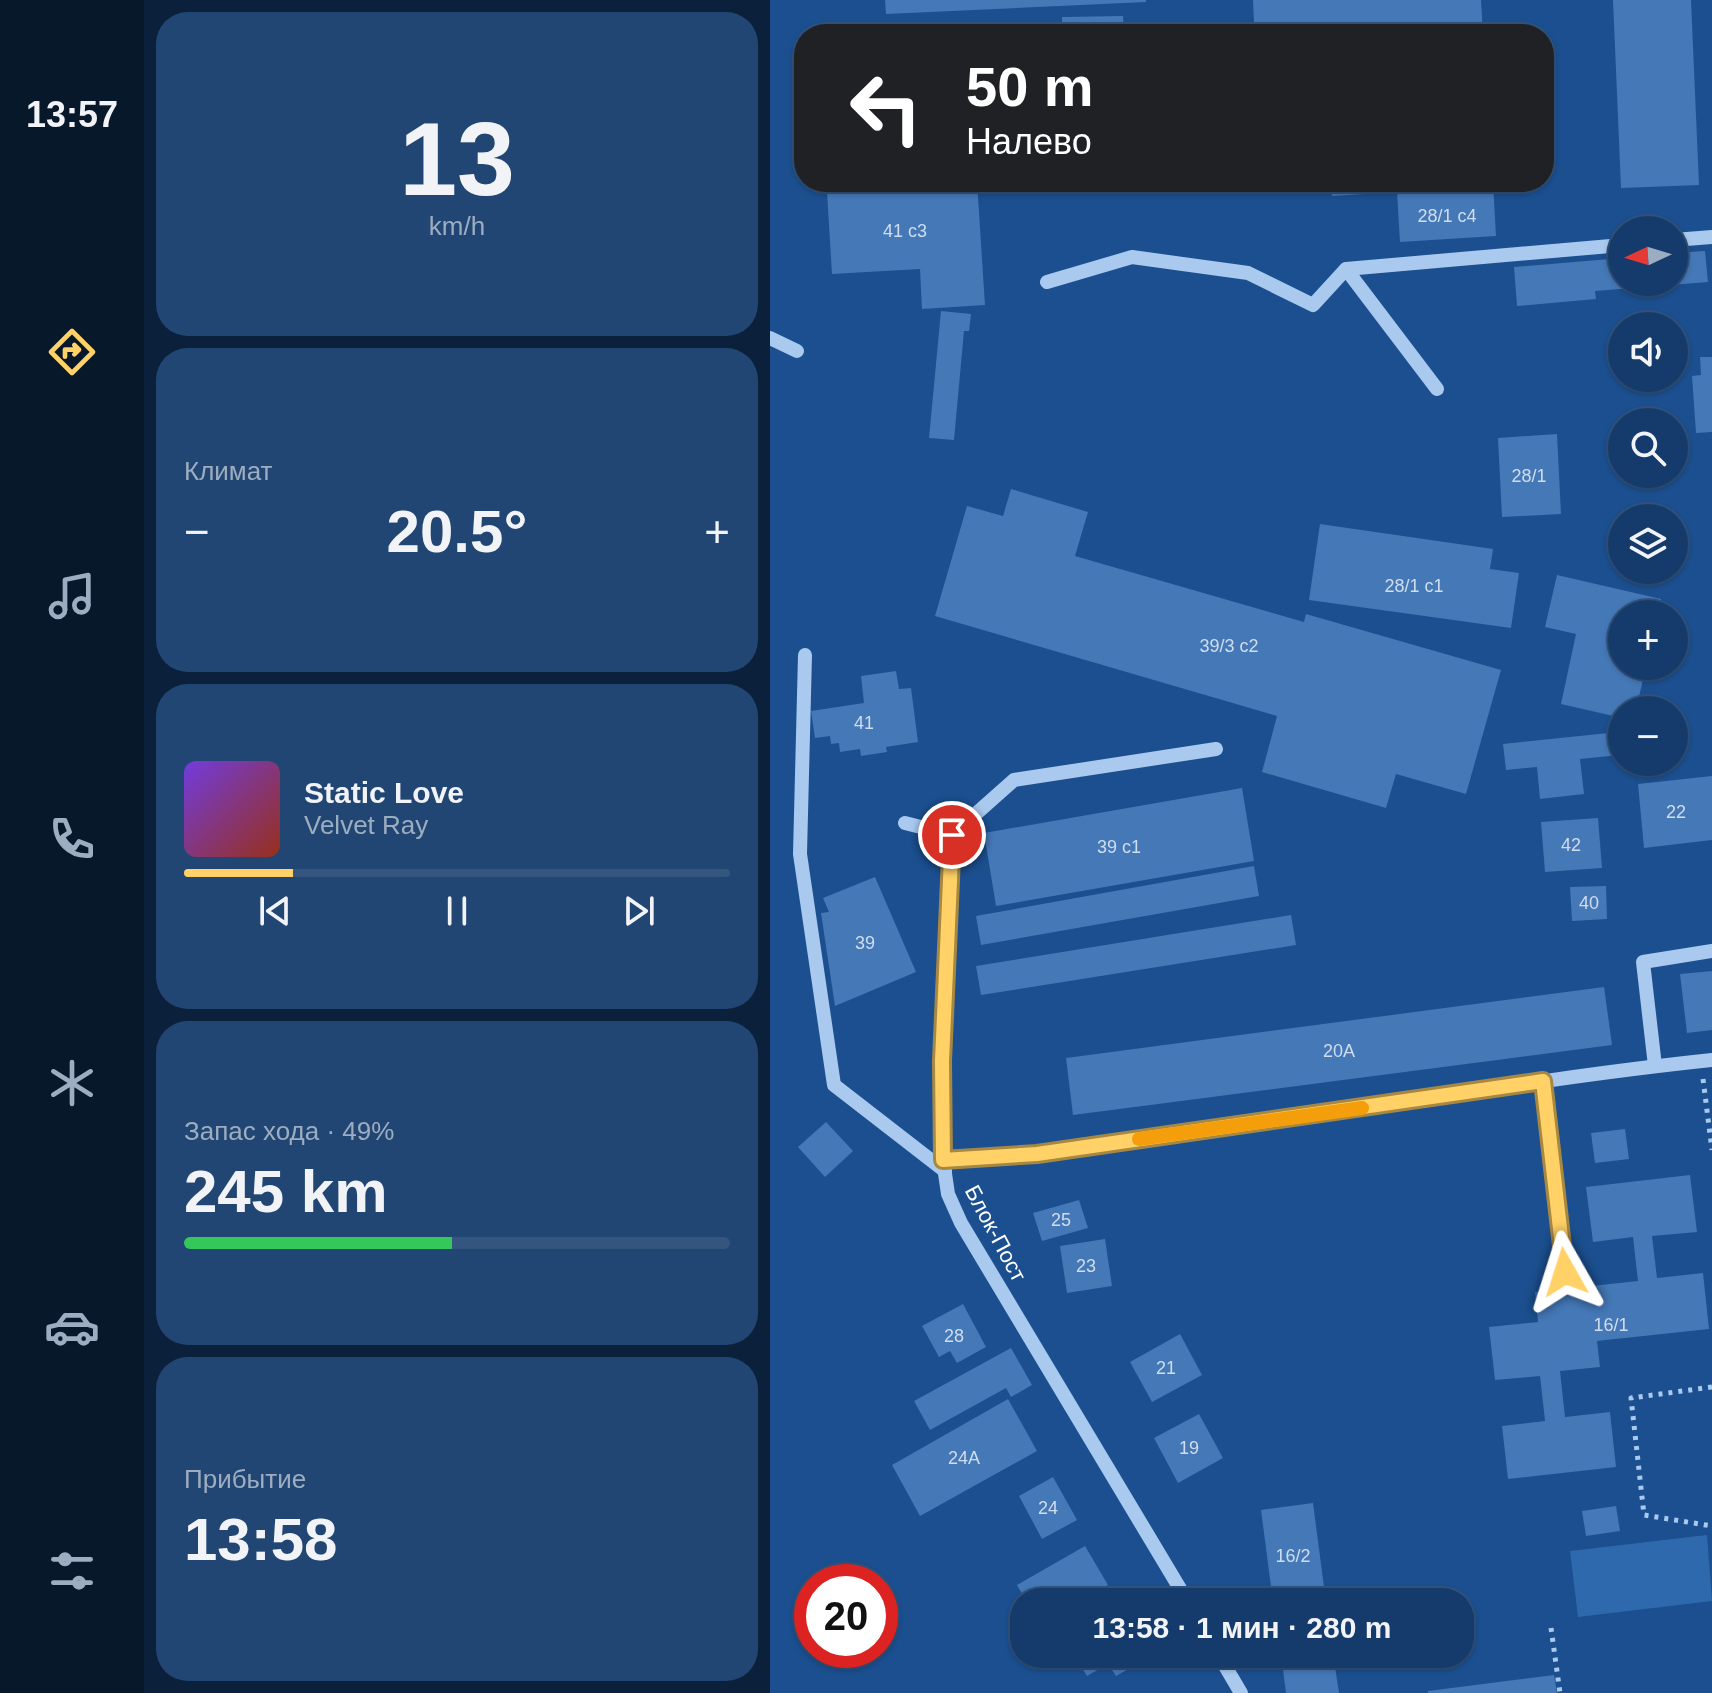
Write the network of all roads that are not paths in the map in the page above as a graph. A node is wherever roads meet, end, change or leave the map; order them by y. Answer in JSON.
{"nodes":[{"id":1,"x":1712,"y":237,"type":"edge"},
{"id":2,"x":1688,"y":239,"type":"edge"},
{"id":3,"x":1608,"y":246,"type":"edge"},
{"id":4,"x":1346,"y":269,"type":"junction"},
{"id":5,"x":1047,"y":282,"type":"dead end"},
{"id":6,"x":770,"y":338,"type":"edge"},
{"id":7,"x":797,"y":351,"type":"dead end"},
{"id":8,"x":1437,"y":389,"type":"dead end"},
{"id":9,"x":805,"y":655,"type":"dead end"},
{"id":10,"x":1216,"y":749,"type":"dead end"},
{"id":11,"x":905,"y":823,"type":"dead end"},
{"id":12,"x":952,"y":835,"type":"junction"},
{"id":13,"x":1712,"y":951,"type":"edge"},
{"id":14,"x":1706,"y":1061,"type":"edge"},
{"id":15,"x":1655,"y":1066,"type":"junction"},
{"id":16,"x":1543,"y":1081,"type":"junction"},
{"id":17,"x":944,"y":1165,"type":"junction"},
{"id":18,"x":1565,"y":1272,"type":"dead end"},
{"id":19,"x":1180,"y":1588,"type":"edge"},
{"id":20,"x":1226,"y":1668,"type":"edge"},
{"id":21,"x":1241,"y":1693,"type":"edge"}],
"edges":[{"from":1,"to":2,"type":"street"},
{"from":3,"to":4,"type":"street"},
{"from":4,"to":5,"type":"street"},
{"from":4,"to":8,"type":"street"},
{"from":6,"to":7,"type":"street"},
{"from":9,"to":17,"type":"street"},
{"from":10,"to":12,"type":"street"},
{"from":11,"to":12,"type":"street"},
{"from":12,"to":17,"type":"street","name":"Блок-Пост"},
{"from":13,"to":15,"type":"street"},
{"from":14,"to":15,"type":"street"},
{"from":15,"to":16,"type":"street"},
{"from":16,"to":17,"type":"street"},
{"from":16,"to":18,"type":"street"},
{"from":17,"to":19,"type":"street","name":"Блок-Пост"},
{"from":20,"to":21,"type":"street"}]}
